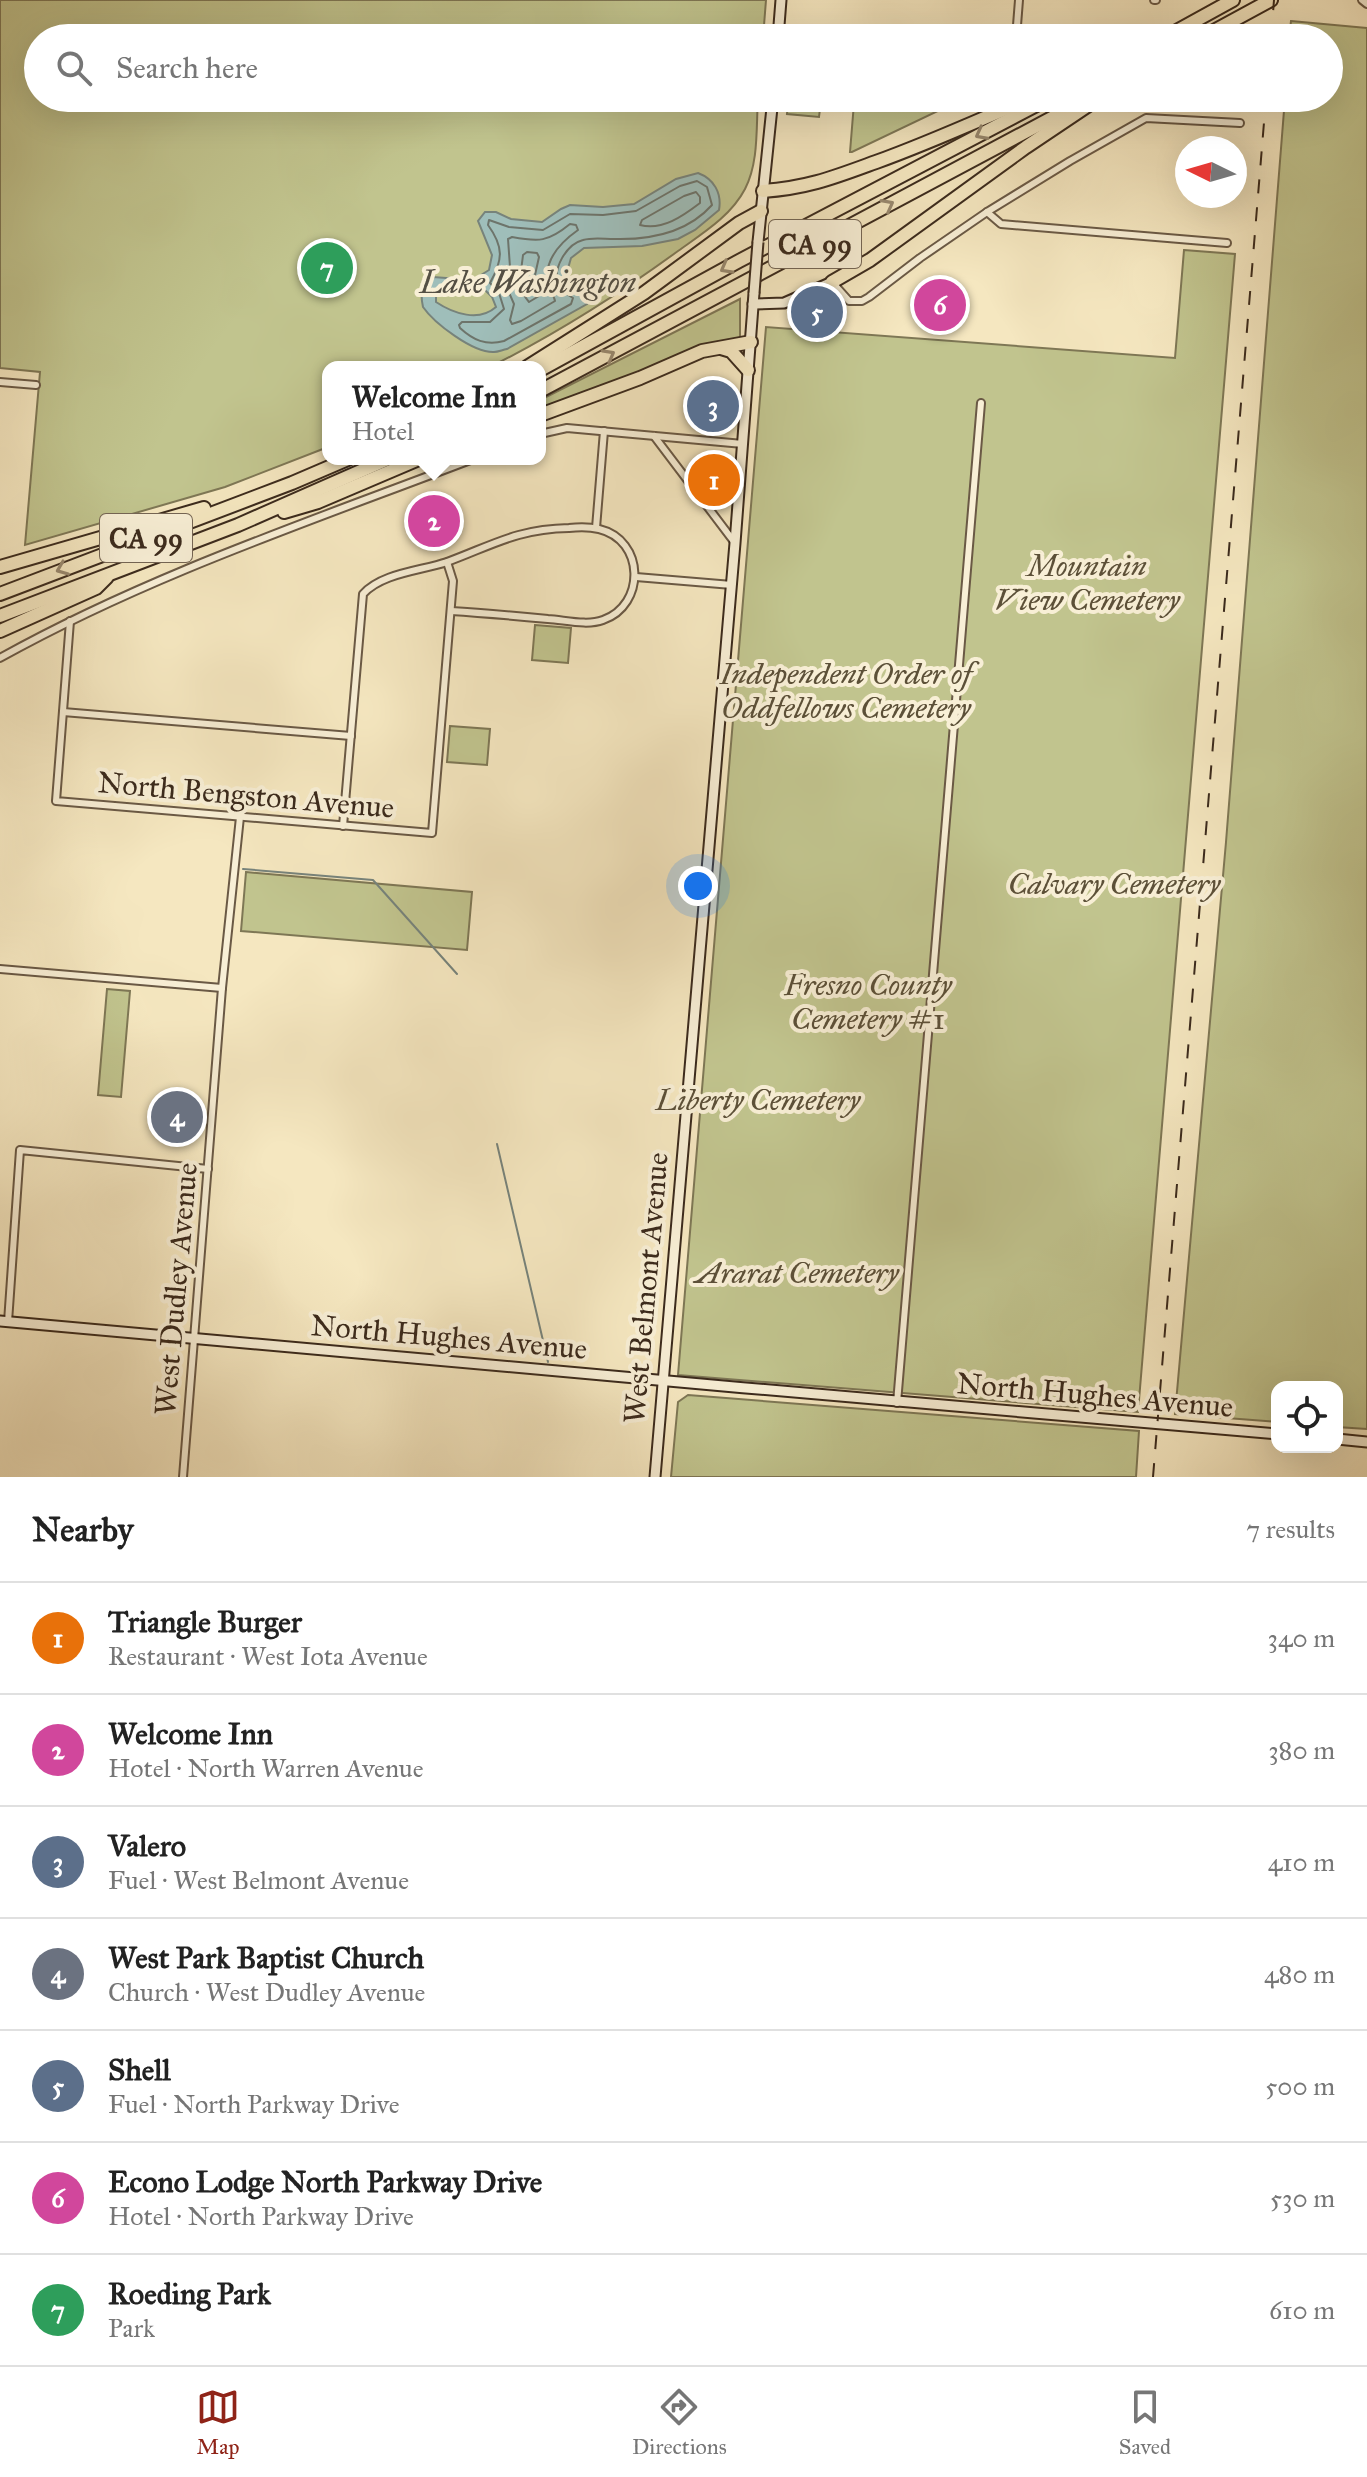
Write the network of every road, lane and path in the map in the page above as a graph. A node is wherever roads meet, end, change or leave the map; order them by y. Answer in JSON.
{"nodes":[{"id":1,"x":781,"y":0,"type":"edge"},
{"id":2,"x":1019,"y":0,"type":"edge"},
{"id":3,"x":1233,"y":0,"type":"edge"},
{"id":4,"x":1271,"y":0,"type":"edge"},
{"id":5,"x":1362,"y":0,"type":"edge"},
{"id":6,"x":1367,"y":4,"type":"edge"},
{"id":7,"x":779,"y":24,"type":"edge"},
{"id":8,"x":1017,"y":24,"type":"edge"},
{"id":9,"x":1189,"y":24,"type":"edge"},
{"id":10,"x":1227,"y":24,"type":"edge"},
{"id":11,"x":771,"y":112,"type":"edge"},
{"id":12,"x":998,"y":112,"type":"edge"},
{"id":13,"x":1023,"y":112,"type":"edge"},
{"id":14,"x":1063,"y":112,"type":"edge"},
{"id":15,"x":1078,"y":112,"type":"edge"},
{"id":16,"x":1240,"y":123,"type":"dead end"},
{"id":17,"x":763,"y":191,"type":"junction"},
{"id":18,"x":761,"y":211,"type":"junction"},
{"id":19,"x":987,"y":212,"type":"junction"},
{"id":20,"x":1227,"y":243,"type":"dead end"},
{"id":21,"x":832,"y":282,"type":"junction"},
{"id":22,"x":753,"y":304,"type":"junction"},
{"id":23,"x":751,"y":342,"type":"junction"},
{"id":24,"x":718,"y":347,"type":"junction"},
{"id":25,"x":536,"y":361,"type":"edge"},
{"id":26,"x":546,"y":367,"type":"edge"},
{"id":27,"x":748,"y":370,"type":"junction"},
{"id":28,"x":0,"y":382,"type":"edge"},
{"id":29,"x":36,"y":385,"type":"dead end"},
{"id":30,"x":546,"y":388,"type":"edge"},
{"id":31,"x":981,"y":403,"type":"dead end"},
{"id":32,"x":546,"y":413,"type":"edge"},
{"id":33,"x":604,"y":431,"type":"junction"},
{"id":34,"x":546,"y":433,"type":"edge"},
{"id":35,"x":654,"y":436,"type":"junction"},
{"id":36,"x":743,"y":444,"type":"junction"},
{"id":37,"x":334,"y":465,"type":"edge"},
{"id":38,"x":374,"y":465,"type":"edge"},
{"id":39,"x":405,"y":465,"type":"edge"},
{"id":40,"x":458,"y":465,"type":"edge"},
{"id":41,"x":292,"y":483,"type":"junction"},
{"id":42,"x":238,"y":525,"type":"junction"},
{"id":43,"x":596,"y":528,"type":"junction"},
{"id":44,"x":735,"y":543,"type":"junction"},
{"id":45,"x":447,"y":562,"type":"junction"},
{"id":46,"x":0,"y":567,"type":"edge"},
{"id":47,"x":110,"y":573,"type":"junction"},
{"id":48,"x":636,"y":577,"type":"junction"},
{"id":49,"x":732,"y":585,"type":"junction"},
{"id":50,"x":0,"y":594,"type":"edge"},
{"id":51,"x":451,"y":611,"type":"junction"},
{"id":52,"x":0,"y":616,"type":"edge"},
{"id":53,"x":70,"y":621,"type":"junction"},
{"id":54,"x":0,"y":631,"type":"edge"},
{"id":55,"x":0,"y":658,"type":"edge"},
{"id":56,"x":63,"y":712,"type":"junction"},
{"id":57,"x":351,"y":736,"type":"junction"},
{"id":58,"x":240,"y":817,"type":"junction"},
{"id":59,"x":343,"y":826,"type":"junction"},
{"id":60,"x":0,"y":969,"type":"edge"},
{"id":61,"x":222,"y":988,"type":"junction"},
{"id":62,"x":208,"y":1169,"type":"junction"},
{"id":63,"x":4,"y":1321,"type":"edge"},
{"id":64,"x":195,"y":1338,"type":"junction"},
{"id":65,"x":662,"y":1382,"type":"junction"},
{"id":66,"x":897,"y":1403,"type":"junction"},
{"id":67,"x":1271,"y":1434,"type":"edge"},
{"id":68,"x":1343,"y":1440,"type":"edge"},
{"id":69,"x":1367,"y":1442,"type":"edge"},
{"id":70,"x":183,"y":1477,"type":"edge"},
{"id":71,"x":655,"y":1477,"type":"edge"}],
"edges":[{"from":1,"to":7,"type":"main road"},
{"from":2,"to":8,"type":"street"},
{"from":3,"to":9,"type":"highway"},
{"from":4,"to":10,"type":"highway"},
{"from":5,"to":6,"type":"street"},
{"from":11,"to":17,"type":"main road","name":"West Belmont Avenue"},
{"from":12,"to":17,"type":"highway"},
{"from":13,"to":26,"type":"highway","number":"CA 99","one_way":true},
{"from":30,"to":14,"type":"highway","number":"CA 99","one_way":true},
{"from":15,"to":21,"type":"highway"},
{"from":16,"to":19,"type":"street"},
{"from":17,"to":18,"type":"main road","name":"West Belmont Avenue"},
{"from":18,"to":22,"type":"main road","name":"West Belmont Avenue","bridge":true},
{"from":18,"to":25,"type":"highway"},
{"from":19,"to":20,"type":"street"},
{"from":19,"to":21,"type":"street"},
{"from":21,"to":22,"type":"main road"},
{"from":22,"to":23,"type":"main road","name":"West Belmont Avenue"},
{"from":23,"to":24,"type":"highway"},
{"from":23,"to":27,"type":"main road","name":"West Belmont Avenue"},
{"from":24,"to":27,"type":"highway"},
{"from":24,"to":32,"type":"highway"},
{"from":27,"to":36,"type":"main road","name":"West Belmont Avenue"},
{"from":28,"to":29,"type":"street"},
{"from":31,"to":66,"type":"street"},
{"from":33,"to":34,"type":"street"},
{"from":33,"to":35,"type":"street"},
{"from":33,"to":43,"type":"street"},
{"from":35,"to":36,"type":"street"},
{"from":35,"to":44,"type":"street"},
{"from":36,"to":44,"type":"main road","name":"West Belmont Avenue"},
{"from":37,"to":41,"type":"highway","number":"CA 99"},
{"from":38,"to":42,"type":"highway","number":"CA 99"},
{"from":39,"to":42,"type":"highway"},
{"from":40,"to":53,"type":"street"},
{"from":41,"to":46,"type":"highway"},
{"from":41,"to":50,"type":"highway","number":"CA 99","one_way":true},
{"from":42,"to":47,"type":"highway","number":"CA 99"},
{"from":43,"to":45,"type":"street"},
{"from":43,"to":48,"type":"street"},
{"from":44,"to":49,"type":"main road","name":"West Belmont Avenue"},
{"from":45,"to":51,"type":"street"},
{"from":45,"to":57,"type":"street"},
{"from":47,"to":52,"type":"highway","number":"CA 99"},
{"from":47,"to":54,"type":"highway"},
{"from":48,"to":49,"type":"street"},
{"from":48,"to":51,"type":"street"},
{"from":49,"to":65,"type":"main road","name":"West Belmont Avenue"},
{"from":51,"to":59,"type":"street","name":"North Bengston Avenue"},
{"from":53,"to":55,"type":"street"},
{"from":53,"to":56,"type":"street"},
{"from":56,"to":57,"type":"street"},
{"from":56,"to":58,"type":"street","name":"North Bengston Avenue"},
{"from":57,"to":59,"type":"street"},
{"from":58,"to":59,"type":"street","name":"North Bengston Avenue"},
{"from":58,"to":61,"type":"street","name":"West Dudley Avenue"},
{"from":60,"to":61,"type":"street"},
{"from":61,"to":62,"type":"street","name":"West Dudley Avenue"},
{"from":62,"to":63,"type":"street"},
{"from":62,"to":64,"type":"street","name":"West Dudley Avenue"},
{"from":63,"to":64,"type":"main road","name":"North Hughes Avenue"},
{"from":64,"to":65,"type":"main road","name":"North Hughes Avenue"},
{"from":64,"to":70,"type":"street","name":"West Dudley Avenue"},
{"from":65,"to":66,"type":"main road","name":"North Hughes Avenue"},
{"from":65,"to":71,"type":"main road","name":"West Belmont Avenue"},
{"from":66,"to":67,"type":"main road","name":"North Hughes Avenue"},
{"from":68,"to":69,"type":"main road"}]}
